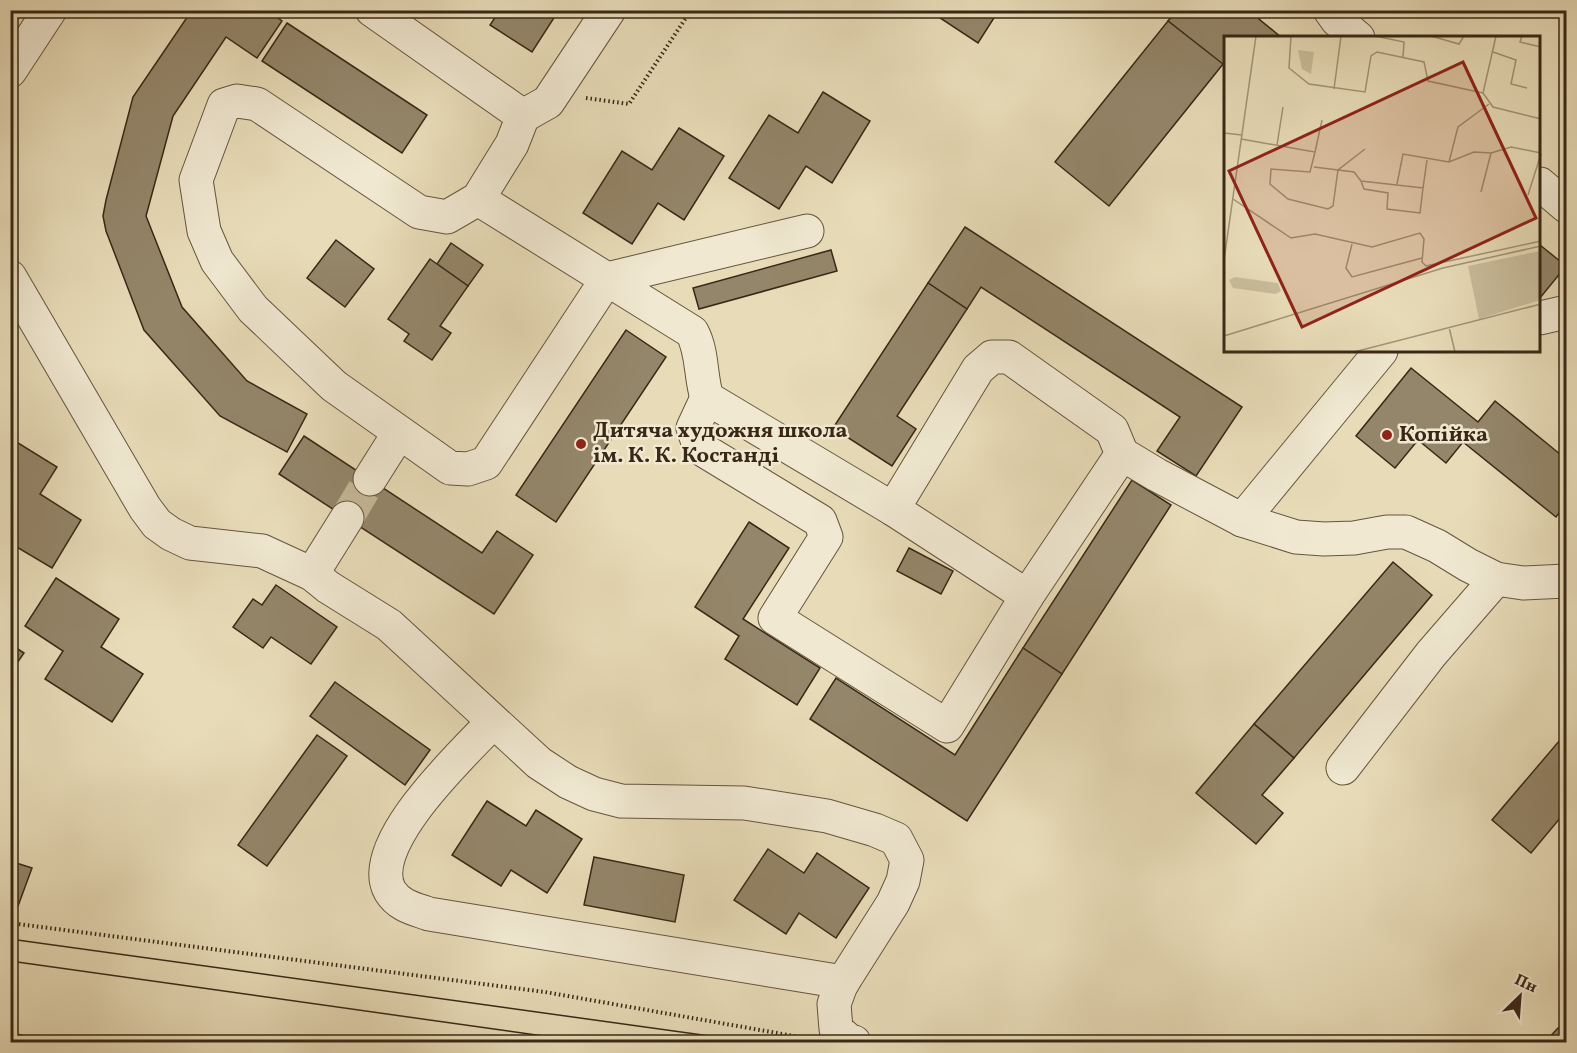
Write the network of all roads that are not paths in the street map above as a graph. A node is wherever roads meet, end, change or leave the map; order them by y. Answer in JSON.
{"nodes":[{"id":1,"x":50,"y":10,"type":"edge"},
{"id":2,"x":372,"y":10,"type":"edge"},
{"id":3,"x":609,"y":10,"type":"edge"},
{"id":4,"x":1330,"y":10,"type":"edge"},
{"id":5,"x":1356,"y":36,"type":"edge"},
{"id":6,"x":10,"y":71,"type":"edge"},
{"id":7,"x":523,"y":116,"type":"junction"},
{"id":8,"x":1541,"y":186,"type":"edge"},
{"id":9,"x":478,"y":199,"type":"junction"},
{"id":10,"x":1566,"y":206,"type":"edge"},
{"id":11,"x":807,"y":231,"type":"dead end"},
{"id":12,"x":10,"y":277,"type":"edge"},
{"id":13,"x":607,"y":279,"type":"junction"},
{"id":14,"x":1566,"y":312,"type":"edge"},
{"id":15,"x":1541,"y":318,"type":"edge"},
{"id":16,"x":1380,"y":352,"type":"edge"},
{"id":17,"x":707,"y":398,"type":"junction"},
{"id":18,"x":399,"y":432,"type":"junction"},
{"id":19,"x":1122,"y":454,"type":"junction"},
{"id":20,"x":370,"y":479,"type":"tunnel mouth"},
{"id":21,"x":893,"y":509,"type":"junction"},
{"id":22,"x":347,"y":518,"type":"tunnel mouth"},
{"id":23,"x":1242,"y":520,"type":"junction"},
{"id":24,"x":312,"y":574,"type":"junction"},
{"id":25,"x":1496,"y":579,"type":"junction"},
{"id":26,"x":1566,"y":581,"type":"edge"},
{"id":27,"x":1028,"y":596,"type":"junction"},
{"id":28,"x":493,"y":722,"type":"junction"},
{"id":29,"x":1343,"y":768,"type":"dead end"},
{"id":30,"x":843,"y":982,"type":"junction"},
{"id":31,"x":854,"y":1042,"type":"edge"}],
"edges":[{"from":1,"to":6,"type":"street"},
{"from":2,"to":7,"type":"street"},
{"from":3,"to":7,"type":"street"},
{"from":4,"to":5,"type":"street"},
{"from":7,"to":9,"type":"street"},
{"from":8,"to":10,"type":"street"},
{"from":9,"to":13,"type":"street"},
{"from":9,"to":18,"type":"street"},
{"from":11,"to":13,"type":"street"},
{"from":12,"to":24,"type":"street"},
{"from":13,"to":17,"type":"street"},
{"from":13,"to":18,"type":"street"},
{"from":14,"to":15,"type":"street"},
{"from":16,"to":23,"type":"street"},
{"from":17,"to":21,"type":"street"},
{"from":17,"to":27,"type":"street"},
{"from":18,"to":20,"type":"street"},
{"from":19,"to":21,"type":"street"},
{"from":19,"to":23,"type":"street"},
{"from":19,"to":27,"type":"street"},
{"from":21,"to":27,"type":"street"},
{"from":22,"to":24,"type":"street"},
{"from":23,"to":25,"type":"street"},
{"from":24,"to":28,"type":"street"},
{"from":25,"to":26,"type":"street"},
{"from":25,"to":29,"type":"street"},
{"from":28,"to":30,"type":"street"},
{"from":28,"to":30,"type":"street"},
{"from":30,"to":31,"type":"street"}]}
